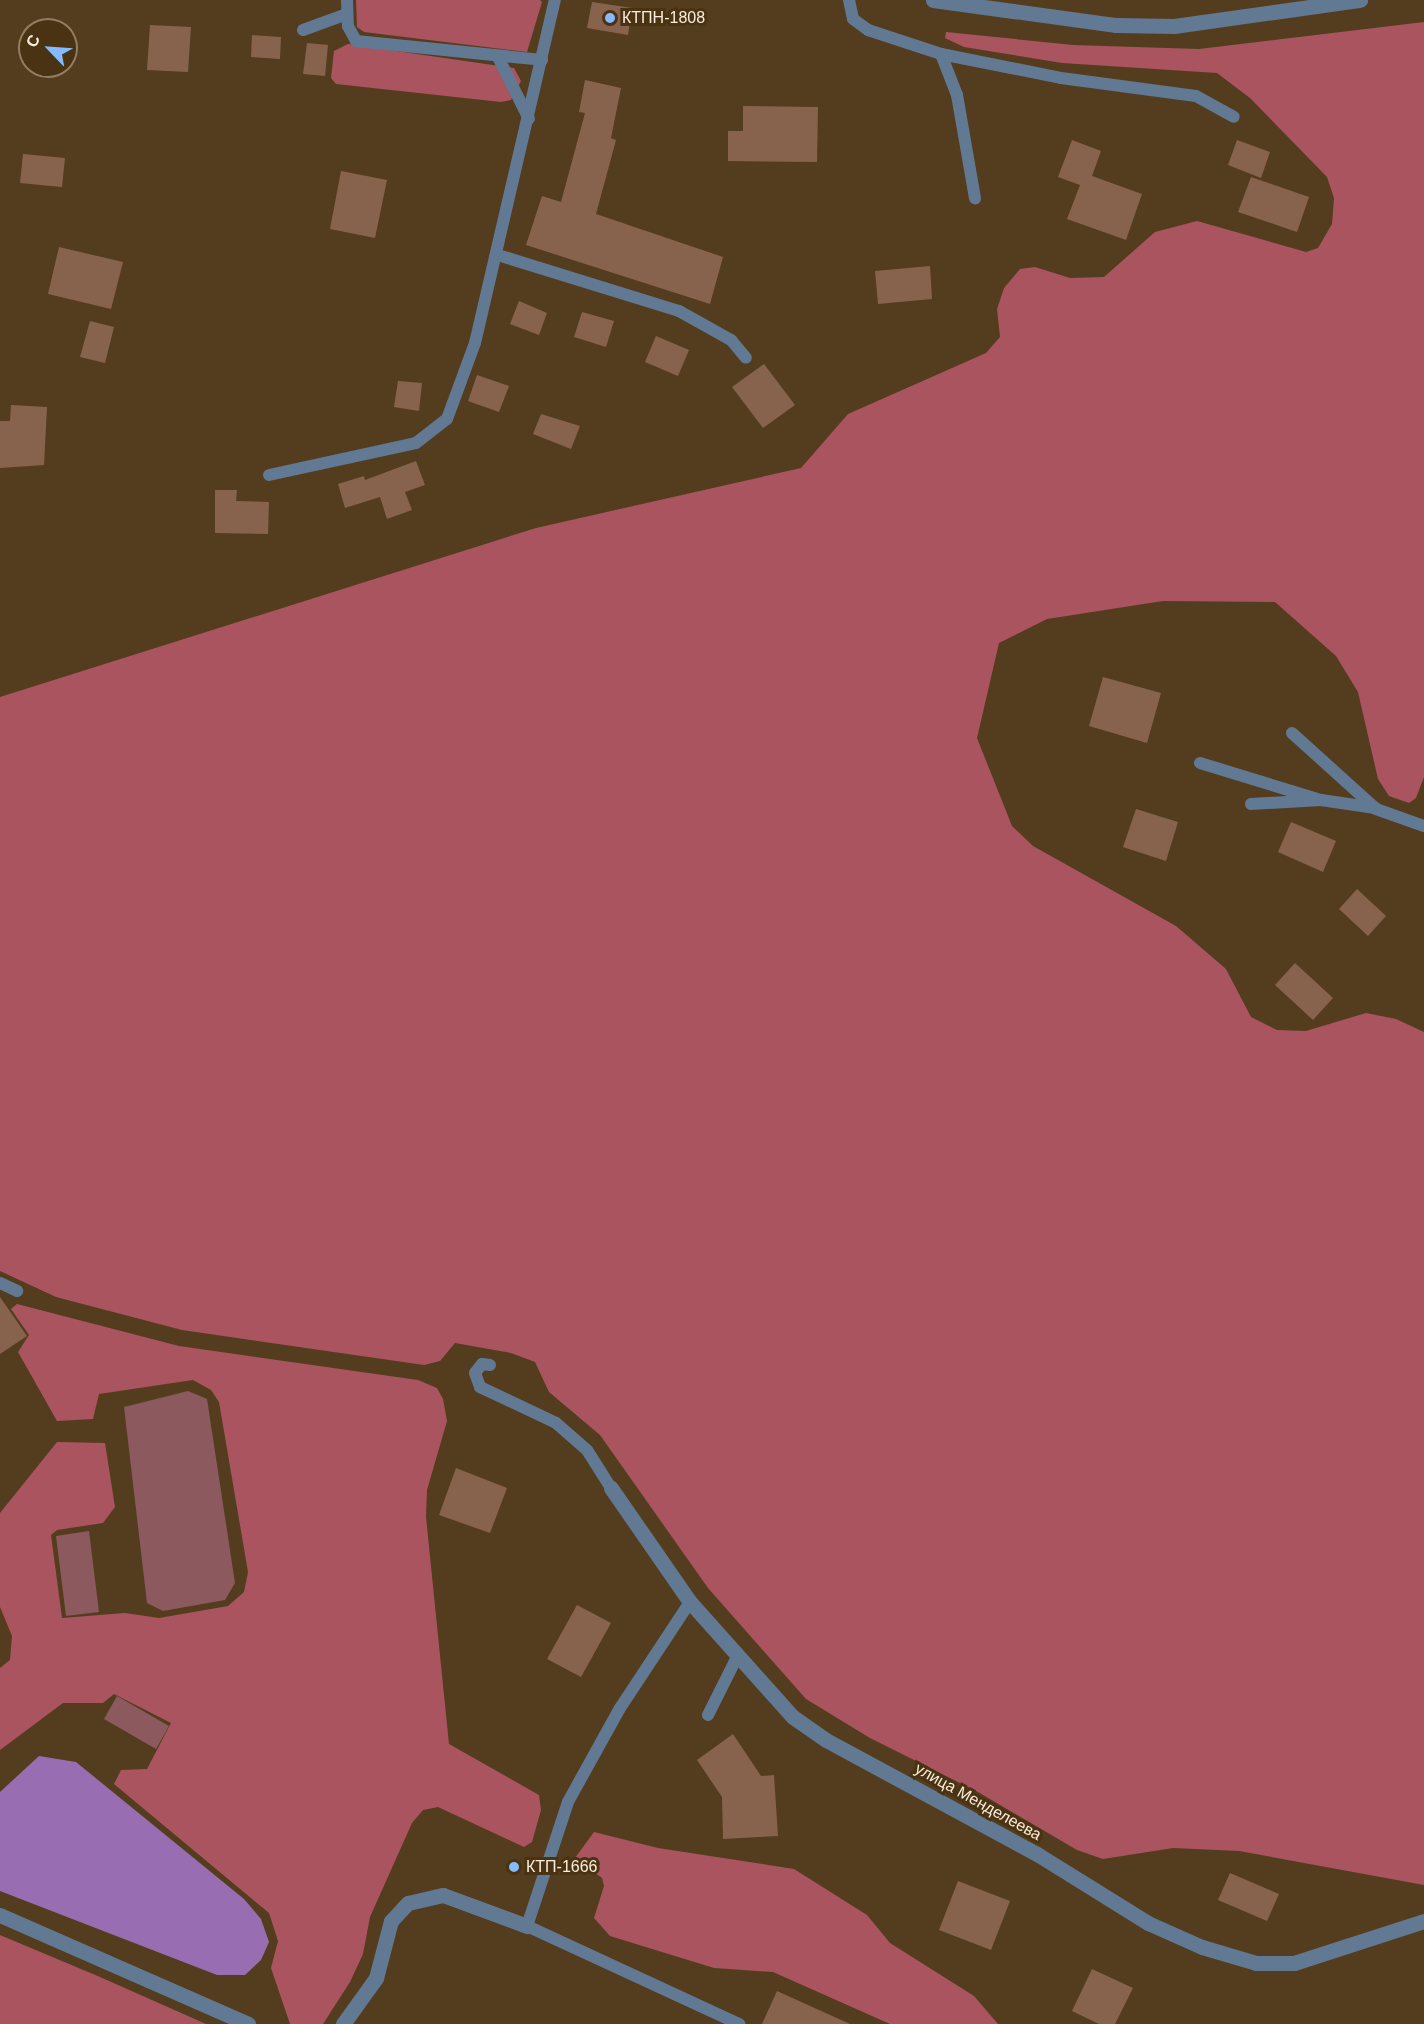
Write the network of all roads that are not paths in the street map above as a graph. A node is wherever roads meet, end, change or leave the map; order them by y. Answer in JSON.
{"nodes":[{"id":1,"x":347,"y":0,"type":"edge"},
{"id":2,"x":555,"y":0,"type":"edge"},
{"id":3,"x":849,"y":0,"type":"edge"},
{"id":4,"x":933,"y":0,"type":"edge"},
{"id":5,"x":1360,"y":0,"type":"edge"},
{"id":6,"x":347,"y":14,"type":"junction"},
{"id":7,"x":303,"y":30,"type":"dead end"},
{"id":8,"x":940,"y":54,"type":"junction"},
{"id":9,"x":498,"y":57,"type":"junction"},
{"id":10,"x":542,"y":60,"type":"junction"},
{"id":11,"x":1234,"y":117,"type":"dead end"},
{"id":12,"x":529,"y":119,"type":"junction"},
{"id":13,"x":975,"y":198,"type":"dead end"},
{"id":14,"x":498,"y":255,"type":"junction"},
{"id":15,"x":746,"y":358,"type":"dead end"},
{"id":16,"x":269,"y":474,"type":"dead end"},
{"id":17,"x":1292,"y":733,"type":"dead end"},
{"id":18,"x":1200,"y":763,"type":"dead end"},
{"id":19,"x":1321,"y":800,"type":"junction"},
{"id":20,"x":1251,"y":804,"type":"dead end"},
{"id":21,"x":1376,"y":809,"type":"junction"},
{"id":22,"x":1424,"y":826,"type":"edge"},
{"id":23,"x":0,"y":1282,"type":"edge"},
{"id":24,"x":17,"y":1291,"type":"dead end"},
{"id":25,"x":490,"y":1365,"type":"dead end"},
{"id":26,"x":611,"y":1488,"type":"joint"},
{"id":27,"x":690,"y":1602,"type":"junction"},
{"id":28,"x":737,"y":1658,"type":"junction"},
{"id":29,"x":708,"y":1715,"type":"dead end"},
{"id":30,"x":0,"y":1915,"type":"edge"},
{"id":31,"x":1424,"y":1922,"type":"edge"},
{"id":32,"x":527,"y":1926,"type":"junction"},
{"id":33,"x":248,"y":2024,"type":"edge"},
{"id":34,"x":344,"y":2024,"type":"edge"},
{"id":35,"x":739,"y":2024,"type":"edge"}],
"edges":[{"from":1,"to":6,"type":"lane"},
{"from":2,"to":10,"type":"lane"},
{"from":3,"to":8,"type":"lane"},
{"from":4,"to":5,"type":"street"},
{"from":6,"to":7,"type":"lane"},
{"from":6,"to":9,"type":"lane"},
{"from":8,"to":11,"type":"lane"},
{"from":8,"to":13,"type":"lane"},
{"from":9,"to":10,"type":"lane"},
{"from":9,"to":12,"type":"lane"},
{"from":10,"to":12,"type":"lane"},
{"from":12,"to":14,"type":"lane"},
{"from":14,"to":15,"type":"lane"},
{"from":14,"to":16,"type":"lane"},
{"from":17,"to":21,"type":"lane"},
{"from":18,"to":19,"type":"lane"},
{"from":19,"to":20,"type":"lane"},
{"from":19,"to":21,"type":"lane"},
{"from":21,"to":22,"type":"lane"},
{"from":23,"to":24,"type":"lane"},
{"from":25,"to":26,"type":"lane"},
{"from":26,"to":27,"type":"street","name":"улица Менделеева"},
{"from":27,"to":28,"type":"street","name":"улица Менделеева"},
{"from":27,"to":32,"type":"lane"},
{"from":28,"to":29,"type":"lane"},
{"from":28,"to":31,"type":"street","name":"улица Менделеева"},
{"from":30,"to":33,"type":"street"},
{"from":32,"to":34,"type":"street"},
{"from":32,"to":35,"type":"lane"}]}
